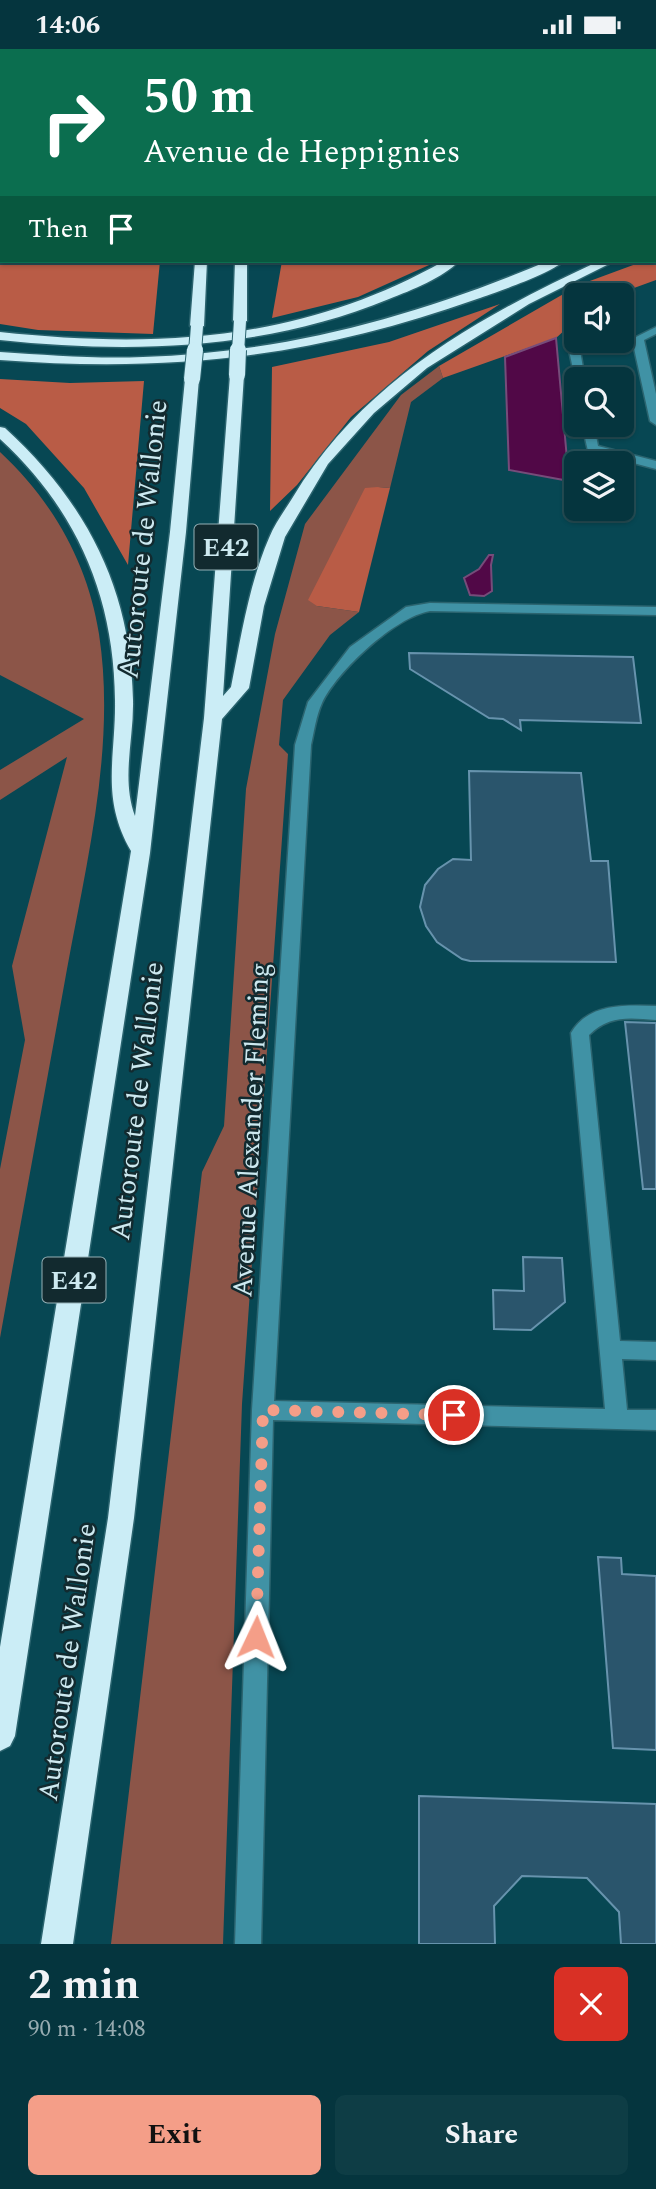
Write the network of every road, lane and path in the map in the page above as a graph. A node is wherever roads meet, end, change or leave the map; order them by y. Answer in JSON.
{"nodes":[{"id":1,"x":201,"y":263,"type":"edge"},
{"id":2,"x":241,"y":263,"type":"edge"},
{"id":3,"x":450,"y":263,"type":"edge"},
{"id":4,"x":553,"y":263,"type":"edge"},
{"id":5,"x":605,"y":263,"type":"edge"},
{"id":6,"x":656,"y":330,"type":"edge"},
{"id":7,"x":0,"y":336,"type":"edge"},
{"id":8,"x":634,"y":339,"type":"edge"},
{"id":9,"x":638,"y":339,"type":"junction"},
{"id":10,"x":0,"y":356,"type":"edge"},
{"id":11,"x":656,"y":421,"type":"edge"},
{"id":12,"x":0,"y":431,"type":"edge"},
{"id":13,"x":590,"y":437,"type":"edge"},
{"id":14,"x":656,"y":465,"type":"edge"},
{"id":15,"x":656,"y":611,"type":"edge"},
{"id":16,"x":213,"y":718,"type":"junction"},
{"id":17,"x":140,"y":853,"type":"junction"},
{"id":18,"x":656,"y":1013,"type":"edge"},
{"id":19,"x":609,"y":1350,"type":"junction"},
{"id":20,"x":656,"y":1351,"type":"edge"},
{"id":21,"x":263,"y":1410,"type":"junction"},
{"id":22,"x":617,"y":1419,"type":"junction"},
{"id":23,"x":656,"y":1420,"type":"edge"},
{"id":24,"x":0,"y":1735,"type":"edge"},
{"id":25,"x":57,"y":1944,"type":"edge"},
{"id":26,"x":248,"y":1944,"type":"edge"}],
"edges":[{"from":1,"to":17,"type":"highway","name":"Autoroute de Wallonie","number":"E42","bridge":true},
{"from":2,"to":16,"type":"highway","name":"Autoroute de Wallonie","number":"E42","bridge":true},
{"from":3,"to":7,"type":"highway"},
{"from":4,"to":10,"type":"highway"},
{"from":5,"to":16,"type":"highway"},
{"from":6,"to":9,"type":"street"},
{"from":8,"to":9,"type":"street"},
{"from":9,"to":11,"type":"street"},
{"from":12,"to":17,"type":"highway"},
{"from":13,"to":14,"type":"street"},
{"from":15,"to":21,"type":"street","name":"Avenue Alexander Fleming"},
{"from":16,"to":25,"type":"highway","name":"Autoroute de Wallonie","number":"E42"},
{"from":17,"to":24,"type":"highway","name":"Autoroute de Wallonie","number":"E42"},
{"from":18,"to":19,"type":"street"},
{"from":19,"to":20,"type":"street"},
{"from":19,"to":22,"type":"street"},
{"from":21,"to":22,"type":"street"},
{"from":21,"to":26,"type":"street","name":"Avenue Alexander Fleming"},
{"from":22,"to":23,"type":"street"}]}
